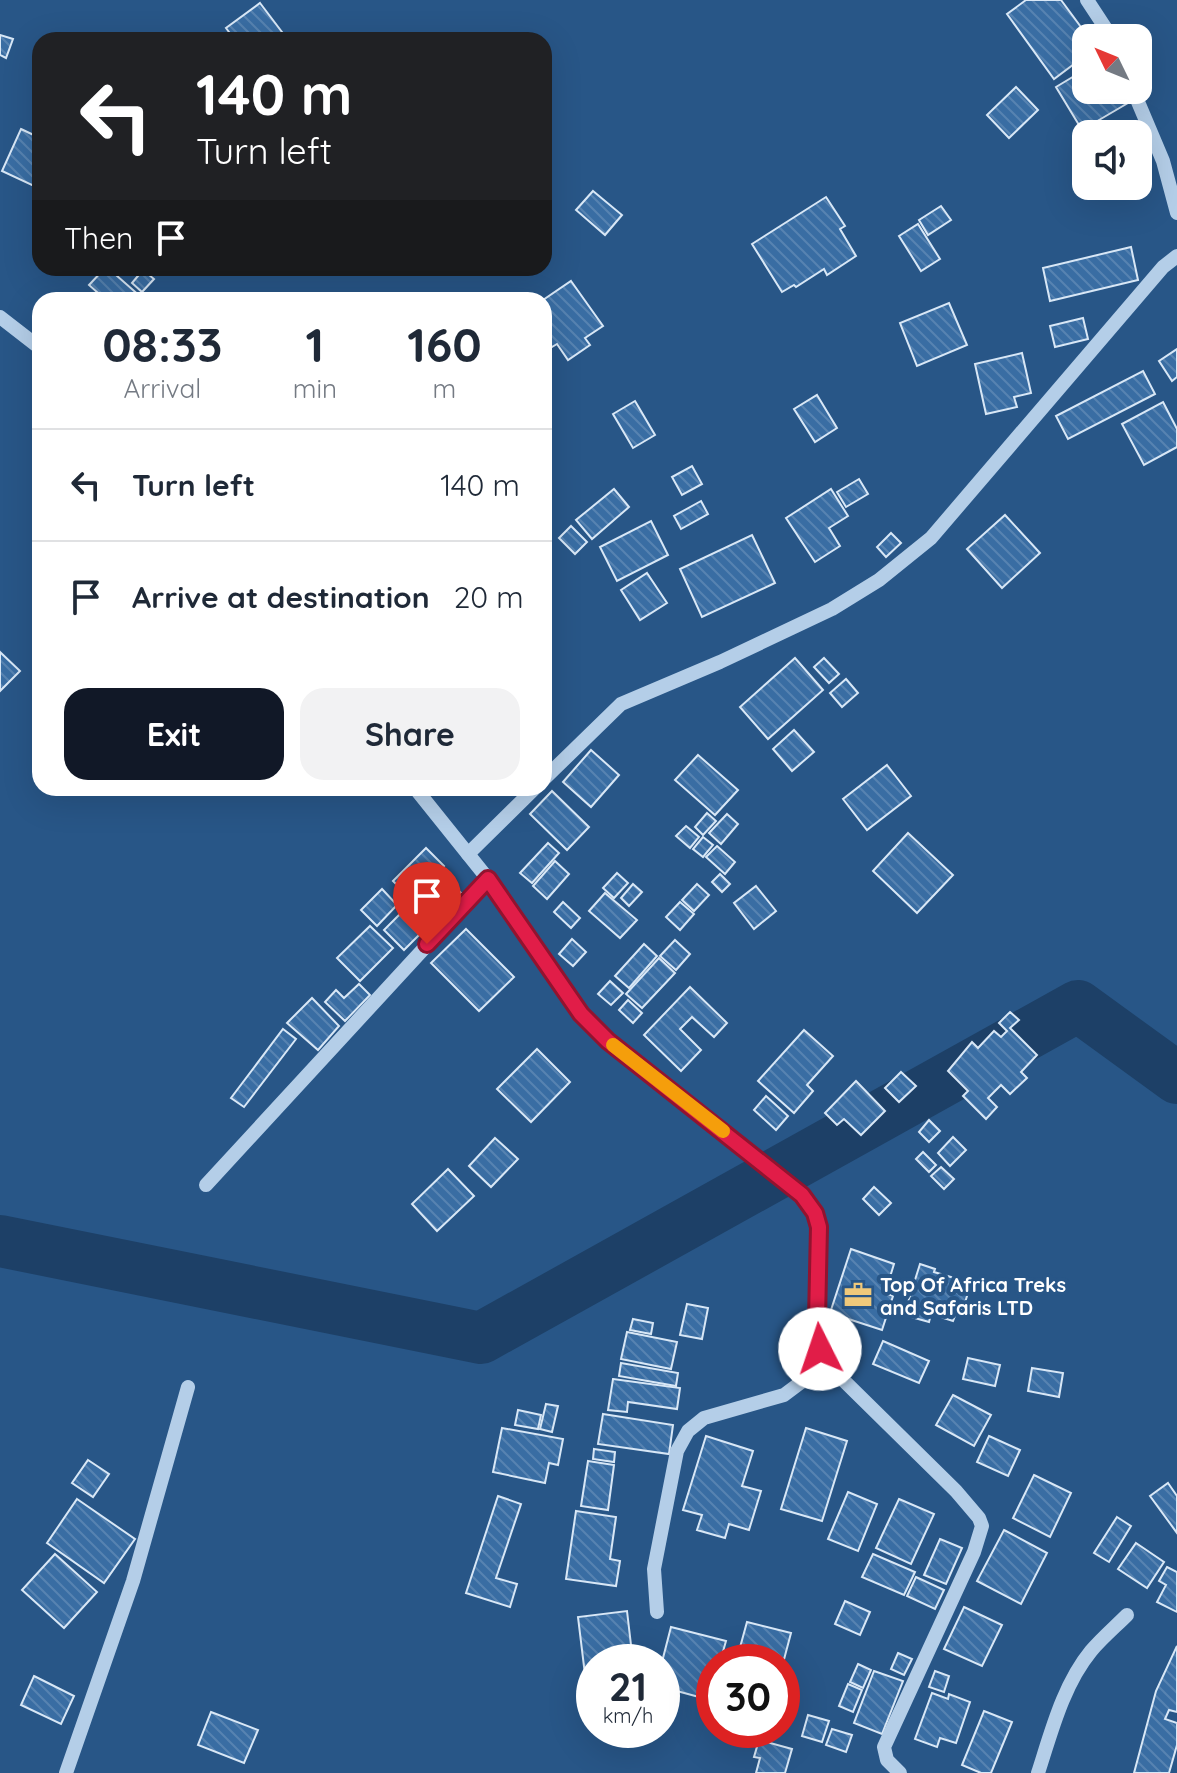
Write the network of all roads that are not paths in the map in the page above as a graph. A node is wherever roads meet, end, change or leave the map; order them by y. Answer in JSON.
{"nodes":[{"id":1,"x":1087,"y":0,"type":"edge"},
{"id":2,"x":1103,"y":24,"type":"edge"},
{"id":3,"x":1139,"y":104,"type":"edge"},
{"id":4,"x":1177,"y":213,"type":"edge"},
{"id":5,"x":1177,"y":256,"type":"edge"},
{"id":6,"x":0,"y":317,"type":"edge"},
{"id":7,"x":32,"y":342,"type":"edge"},
{"id":8,"x":552,"y":771,"type":"edge"},
{"id":9,"x":421,"y":796,"type":"edge"},
{"id":10,"x":527,"y":796,"type":"edge"},
{"id":11,"x":468,"y":854,"type":"junction"},
{"id":12,"x":488,"y":879,"type":"junction"},
{"id":13,"x":206,"y":1185,"type":"dead end"},
{"id":14,"x":828,"y":1362,"type":"junction"},
{"id":15,"x":188,"y":1387,"type":"dead end"},
{"id":16,"x":657,"y":1612,"type":"dead end"},
{"id":17,"x":1127,"y":1615,"type":"dead end"},
{"id":18,"x":66,"y":1773,"type":"edge"},
{"id":19,"x":900,"y":1773,"type":"edge"},
{"id":20,"x":1038,"y":1773,"type":"edge"}],
"edges":[{"from":1,"to":2,"type":"street"},
{"from":3,"to":4,"type":"street"},
{"from":5,"to":8,"type":"street"},
{"from":6,"to":7,"type":"street"},
{"from":9,"to":11,"type":"street"},
{"from":10,"to":11,"type":"street"},
{"from":11,"to":12,"type":"street"},
{"from":12,"to":13,"type":"street"},
{"from":12,"to":14,"type":"street"},
{"from":14,"to":16,"type":"street"},
{"from":14,"to":19,"type":"street"},
{"from":15,"to":18,"type":"street"},
{"from":17,"to":20,"type":"street"}]}
